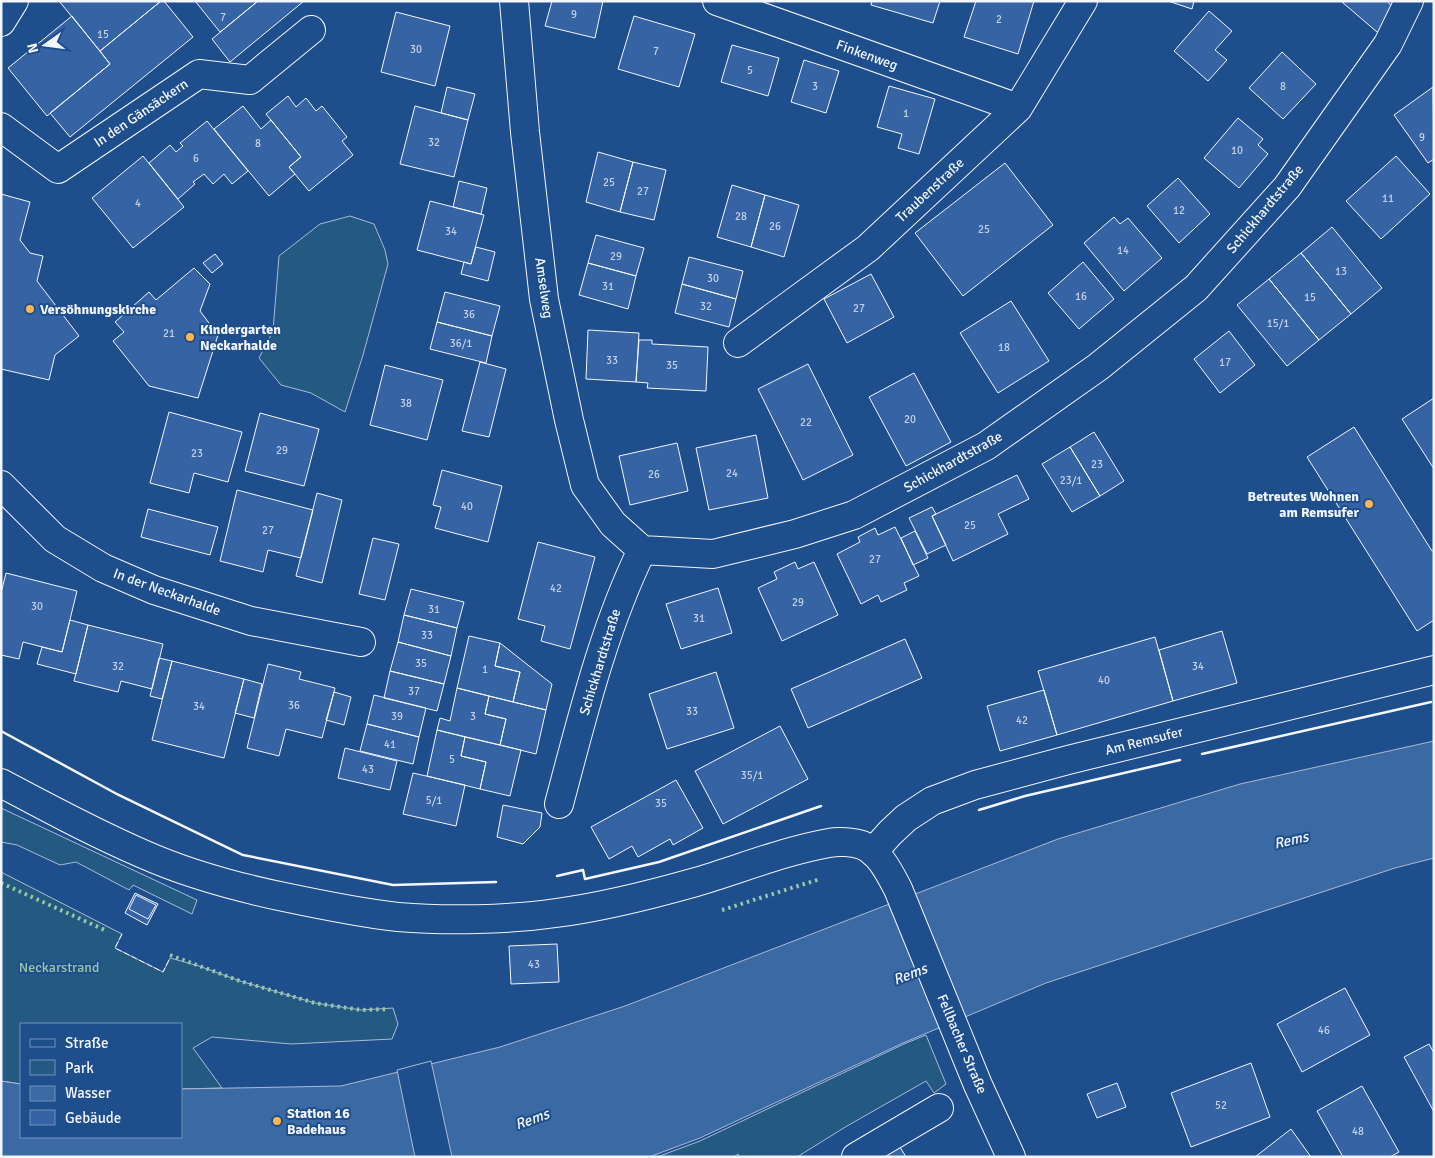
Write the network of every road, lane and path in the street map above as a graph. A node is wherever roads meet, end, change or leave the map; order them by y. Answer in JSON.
{"nodes":[{"id":1,"x":14,"y":1,"type":"edge"},
{"id":2,"x":514,"y":1,"type":"edge"},
{"id":3,"x":716,"y":1,"type":"edge"},
{"id":4,"x":1084,"y":1,"type":"edge"},
{"id":5,"x":1409,"y":1,"type":"edge"},
{"id":6,"x":1,"y":22,"type":"edge"},
{"id":7,"x":311,"y":30,"type":"dead end"},
{"id":8,"x":1018,"y":108,"type":"junction"},
{"id":9,"x":1,"y":127,"type":"edge"},
{"id":10,"x":738,"y":343,"type":"dead end"},
{"id":11,"x":1,"y":485,"type":"edge"},
{"id":12,"x":642,"y":550,"type":"junction"},
{"id":13,"x":361,"y":642,"type":"dead end"},
{"id":14,"x":1434,"y":670,"type":"edge"},
{"id":15,"x":1,"y":783,"type":"edge"},
{"id":16,"x":559,"y":804,"type":"dead end"},
{"id":17,"x":880,"y":860,"type":"junction"},
{"id":18,"x":939,"y":1108,"type":"dead end"},
{"id":19,"x":856,"y":1157,"type":"edge"},
{"id":20,"x":1011,"y":1157,"type":"edge"}],
"edges":[{"from":1,"to":6,"type":"street"},
{"from":2,"to":12,"type":"street","name":"Amselweg"},
{"from":3,"to":8,"type":"street","name":"Finkenweg"},
{"from":4,"to":8,"type":"street","name":"Traubenstraße"},
{"from":5,"to":12,"type":"street","name":"Schickhardtstraße"},
{"from":7,"to":9,"type":"street","name":"In den Gänsäckern"},
{"from":8,"to":10,"type":"street","name":"Traubenstraße"},
{"from":11,"to":13,"type":"street","name":"In der Neckarhalde"},
{"from":12,"to":16,"type":"street","name":"Schickhardtstraße"},
{"from":14,"to":17,"type":"street","name":"Am Remsufer"},
{"from":15,"to":17,"type":"street"},
{"from":17,"to":20,"type":"street","name":"Fellbacher Straße"},
{"from":18,"to":19,"type":"street"}]}
